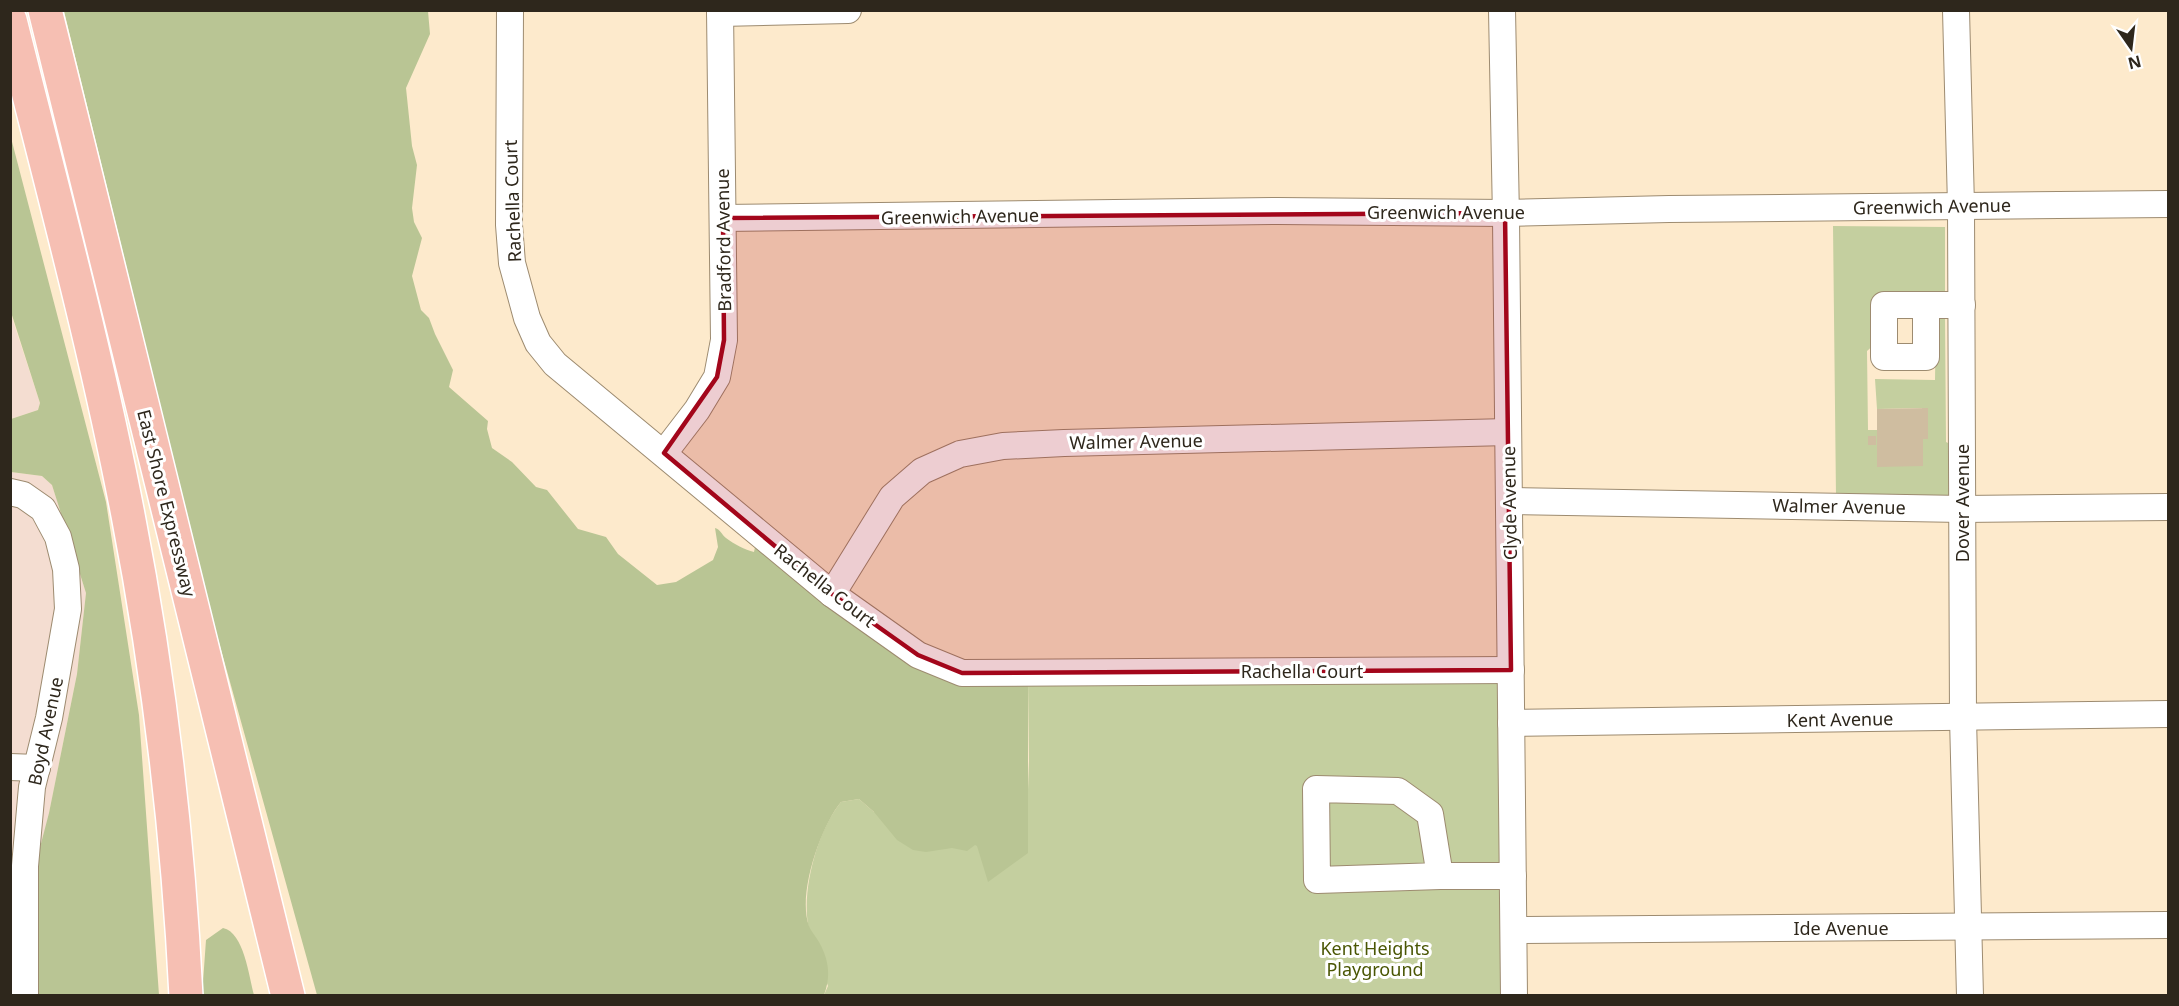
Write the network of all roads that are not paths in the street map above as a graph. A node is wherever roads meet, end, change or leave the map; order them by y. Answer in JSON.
{"nodes":[{"id":1,"x":45,"y":10,"type":"edge"},
{"id":2,"x":510,"y":10,"type":"edge"},
{"id":3,"x":848,"y":10,"type":"edge"},
{"id":4,"x":1502,"y":10,"type":"edge"},
{"id":5,"x":1956,"y":10,"type":"edge"},
{"id":6,"x":720,"y":12,"type":"edge"},
{"id":7,"x":10,"y":20,"type":"edge"},
{"id":8,"x":2169,"y":204,"type":"edge"},
{"id":9,"x":1960,"y":206,"type":"junction"},
{"id":10,"x":1505,"y":213,"type":"junction"},
{"id":11,"x":723,"y":218,"type":"junction"},
{"id":12,"x":1962,"y":305,"type":"junction"},
{"id":13,"x":1926,"y":306,"type":"dead end"},
{"id":14,"x":1508,"y":432,"type":"junction"},
{"id":15,"x":664,"y":453,"type":"junction"},
{"id":16,"x":10,"y":492,"type":"edge"},
{"id":17,"x":1510,"y":501,"type":"junction"},
{"id":18,"x":2169,"y":507,"type":"edge"},
{"id":19,"x":1962,"y":509,"type":"junction"},
{"id":20,"x":832,"y":594,"type":"junction"},
{"id":21,"x":1511,"y":670,"type":"junction"},
{"id":22,"x":2169,"y":714,"type":"edge"},
{"id":23,"x":1963,"y":718,"type":"junction"},
{"id":24,"x":1511,"y":723,"type":"junction"},
{"id":25,"x":10,"y":767,"type":"edge"},
{"id":26,"x":37,"y":768,"type":"junction"},
{"id":27,"x":1440,"y":876,"type":"junction"},
{"id":28,"x":1513,"y":876,"type":"junction"},
{"id":29,"x":18,"y":906,"type":"edge"},
{"id":30,"x":2169,"y":925,"type":"edge"},
{"id":31,"x":1969,"y":927,"type":"junction"},
{"id":32,"x":1514,"y":930,"type":"junction"},
{"id":33,"x":20,"y":991,"type":"edge"},
{"id":34,"x":186,"y":996,"type":"edge"},
{"id":35,"x":288,"y":996,"type":"edge"},
{"id":36,"x":1514,"y":996,"type":"edge"},
{"id":37,"x":1970,"y":996,"type":"edge"}],
"edges":[{"from":1,"to":35,"type":"highway","name":"East Shore Expressway"},
{"from":2,"to":15,"type":"street","name":"Rachella Court"},
{"from":3,"to":6,"type":"street"},
{"from":4,"to":10,"type":"street","name":"Clyde Avenue"},
{"from":5,"to":9,"type":"street","name":"Dover Avenue"},
{"from":6,"to":11,"type":"street","name":"Bradford Avenue"},
{"from":7,"to":34,"type":"highway","name":"East Shore Expressway"},
{"from":8,"to":9,"type":"street","name":"Greenwich Avenue"},
{"from":9,"to":10,"type":"street","name":"Greenwich Avenue"},
{"from":9,"to":12,"type":"street","name":"Dover Avenue"},
{"from":10,"to":11,"type":"street","name":"Greenwich Avenue"},
{"from":10,"to":14,"type":"street","name":"Clyde Avenue"},
{"from":11,"to":15,"type":"street","name":"Bradford Avenue"},
{"from":12,"to":13,"type":"street"},
{"from":12,"to":19,"type":"street","name":"Dover Avenue"},
{"from":14,"to":17,"type":"street","name":"Clyde Avenue"},
{"from":14,"to":20,"type":"street","name":"Walmer Avenue"},
{"from":15,"to":20,"type":"street","name":"Rachella Court"},
{"from":16,"to":26,"type":"street","name":"Boyd Avenue"},
{"from":17,"to":19,"type":"street","name":"Walmer Avenue"},
{"from":17,"to":21,"type":"street","name":"Clyde Avenue"},
{"from":18,"to":19,"type":"street","name":"Walmer Avenue"},
{"from":19,"to":23,"type":"street","name":"Dover Avenue"},
{"from":20,"to":21,"type":"street","name":"Rachella Court"},
{"from":21,"to":24,"type":"street","name":"Clyde Avenue"},
{"from":22,"to":23,"type":"street","name":"Kent Avenue"},
{"from":23,"to":24,"type":"street","name":"Kent Avenue"},
{"from":23,"to":31,"type":"street","name":"Dover Avenue"},
{"from":24,"to":28,"type":"street","name":"Clyde Avenue"},
{"from":25,"to":26,"type":"street"},
{"from":26,"to":29,"type":"street","name":"Boyd Avenue"},
{"from":27,"to":27,"type":"street"},
{"from":27,"to":28,"type":"street"},
{"from":28,"to":32,"type":"street","name":"Clyde Avenue"},
{"from":29,"to":33,"type":"street","name":"Boyd Avenue"},
{"from":30,"to":31,"type":"street","name":"Ide Avenue"},
{"from":31,"to":32,"type":"street","name":"Ide Avenue"},
{"from":31,"to":37,"type":"street","name":"Dover Avenue"},
{"from":32,"to":36,"type":"street","name":"Clyde Avenue"}]}
